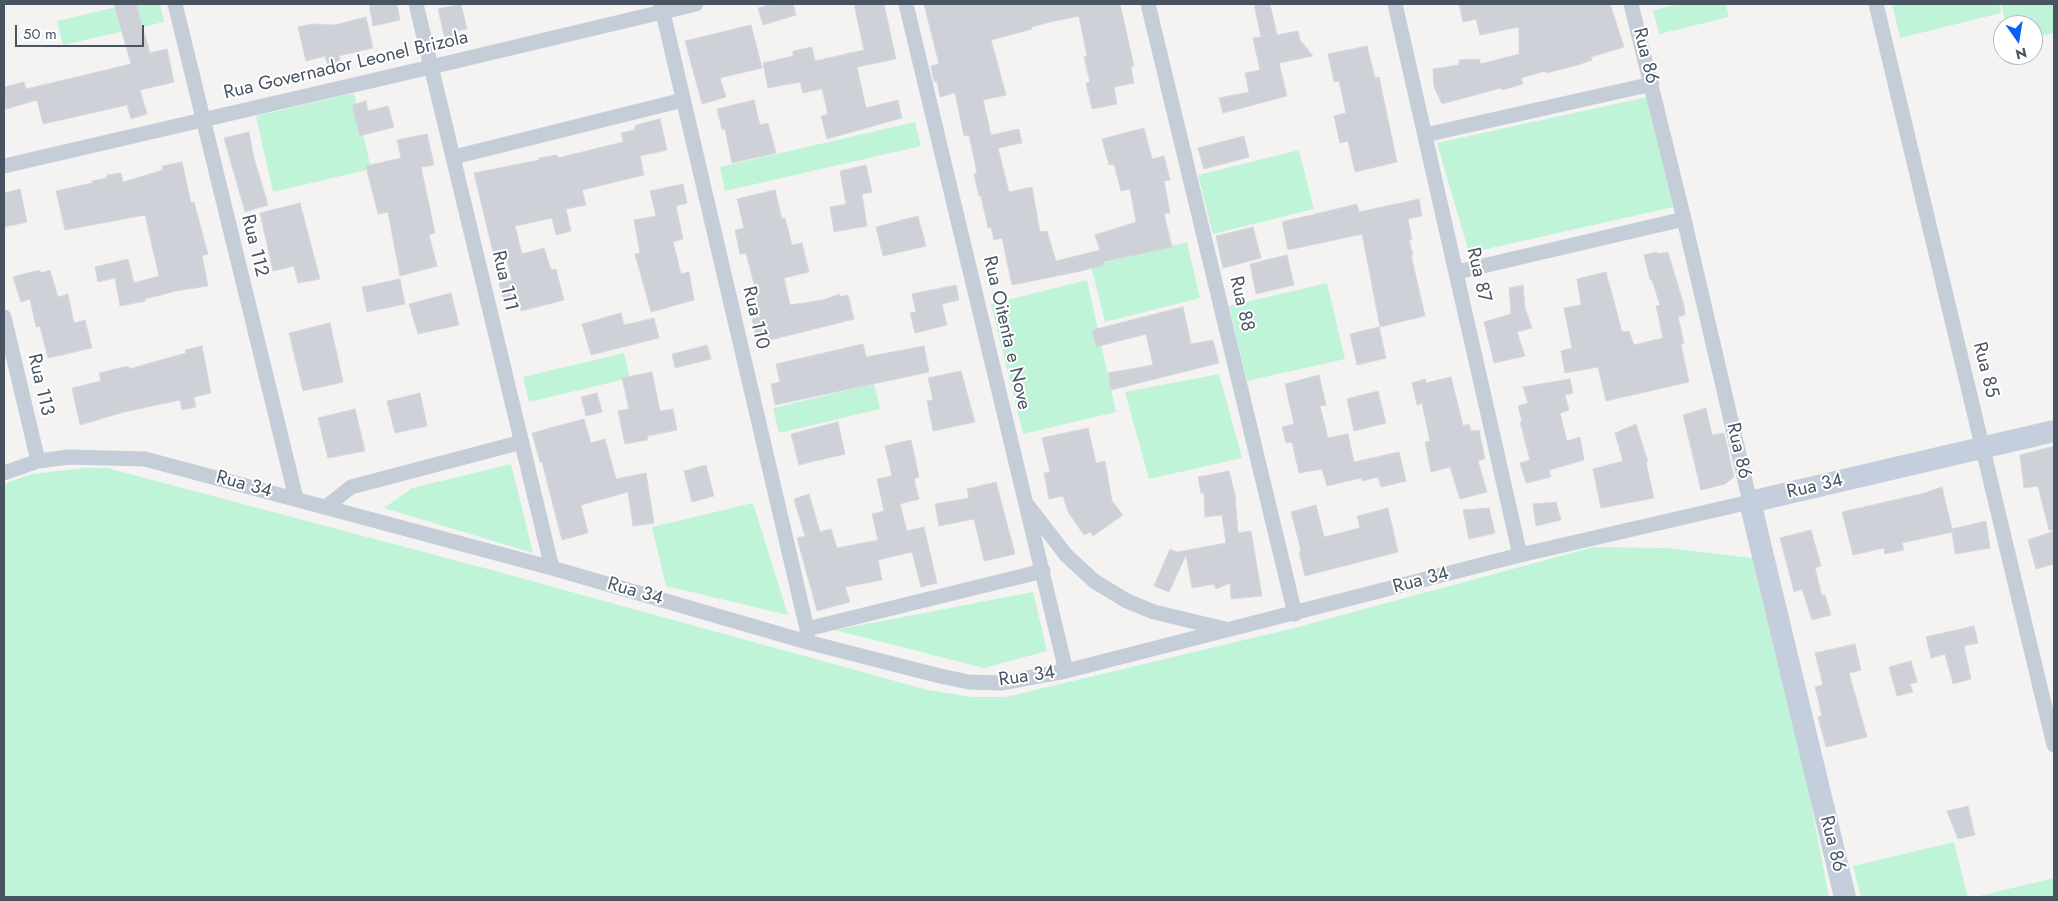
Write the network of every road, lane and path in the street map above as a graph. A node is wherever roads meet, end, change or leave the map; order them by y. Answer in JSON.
{"nodes":[{"id":1,"x":175,"y":4,"type":"edge"},
{"id":2,"x":416,"y":4,"type":"edge"},
{"id":3,"x":696,"y":4,"type":"edge"},
{"id":4,"x":906,"y":4,"type":"edge"},
{"id":5,"x":1148,"y":4,"type":"edge"},
{"id":6,"x":1395,"y":4,"type":"edge"},
{"id":7,"x":1631,"y":4,"type":"edge"},
{"id":8,"x":1876,"y":4,"type":"edge"},
{"id":9,"x":662,"y":8,"type":"edge"},
{"id":10,"x":432,"y":68,"type":"junction"},
{"id":11,"x":1652,"y":84,"type":"junction"},
{"id":12,"x":683,"y":100,"type":"junction"},
{"id":13,"x":202,"y":119,"type":"junction"},
{"id":14,"x":1425,"y":134,"type":"junction"},
{"id":15,"x":454,"y":157,"type":"junction"},
{"id":16,"x":4,"y":166,"type":"edge"},
{"id":17,"x":1684,"y":218,"type":"junction"},
{"id":18,"x":1457,"y":272,"type":"junction"},
{"id":19,"x":4,"y":317,"type":"edge"},
{"id":20,"x":2054,"y":431,"type":"edge"},
{"id":21,"x":522,"y":442,"type":"junction"},
{"id":22,"x":1984,"y":448,"type":"junction"},
{"id":23,"x":38,"y":462,"type":"junction"},
{"id":24,"x":4,"y":473,"type":"edge"},
{"id":25,"x":296,"y":498,"type":"junction"},
{"id":26,"x":1025,"y":502,"type":"junction"},
{"id":27,"x":1750,"y":502,"type":"junction"},
{"id":28,"x":326,"y":507,"type":"junction"},
{"id":29,"x":1520,"y":555,"type":"junction"},
{"id":30,"x":552,"y":568,"type":"junction"},
{"id":31,"x":1043,"y":571,"type":"junction"},
{"id":32,"x":1295,"y":614,"type":"junction"},
{"id":33,"x":1228,"y":630,"type":"junction"},
{"id":34,"x":807,"y":636,"type":"junction"},
{"id":35,"x":1066,"y":671,"type":"junction"},
{"id":36,"x":2054,"y":745,"type":"edge"},
{"id":37,"x":1845,"y":897,"type":"edge"}],
"edges":[{"from":1,"to":13,"type":"street","name":"Rua 112"},
{"from":2,"to":10,"type":"street","name":"Rua 111"},
{"from":3,"to":9,"type":"street","name":"Rua Governador Leonel Brizola"},
{"from":4,"to":26,"type":"street","name":"Rua Oitenta e Nove"},
{"from":5,"to":32,"type":"street","name":"Rua 88"},
{"from":6,"to":14,"type":"street","name":"Rua 87"},
{"from":7,"to":11,"type":"street","name":"Rua 86"},
{"from":8,"to":22,"type":"street","name":"Rua 85"},
{"from":9,"to":10,"type":"street","name":"Rua Governador Leonel Brizola"},
{"from":9,"to":12,"type":"street","name":"Rua 110"},
{"from":10,"to":13,"type":"street","name":"Rua Governador Leonel Brizola"},
{"from":10,"to":15,"type":"street","name":"Rua 111"},
{"from":11,"to":14,"type":"street"},
{"from":11,"to":17,"type":"street","name":"Rua 86"},
{"from":12,"to":15,"type":"street"},
{"from":12,"to":34,"type":"street","name":"Rua 110"},
{"from":13,"to":16,"type":"street","name":"Rua Governador Leonel Brizola"},
{"from":13,"to":25,"type":"street","name":"Rua 112"},
{"from":14,"to":18,"type":"street","name":"Rua 87"},
{"from":15,"to":21,"type":"street","name":"Rua 111"},
{"from":17,"to":18,"type":"street"},
{"from":17,"to":27,"type":"street","name":"Rua 86"},
{"from":18,"to":29,"type":"street","name":"Rua 87"},
{"from":19,"to":23,"type":"street","name":"Rua 113"},
{"from":20,"to":22,"type":"street","name":"Rua 34"},
{"from":21,"to":28,"type":"street"},
{"from":21,"to":30,"type":"street","name":"Rua 111"},
{"from":22,"to":27,"type":"street","name":"Rua 34"},
{"from":22,"to":36,"type":"street","name":"Rua 85"},
{"from":23,"to":24,"type":"street","name":"Rua 34"},
{"from":23,"to":25,"type":"street","name":"Rua 34"},
{"from":25,"to":28,"type":"street","name":"Rua 34"},
{"from":26,"to":31,"type":"street","name":"Rua Oitenta e Nove"},
{"from":26,"to":33,"type":"street"},
{"from":27,"to":29,"type":"street","name":"Rua 34"},
{"from":27,"to":37,"type":"street","name":"Rua 86"},
{"from":28,"to":30,"type":"street","name":"Rua 34"},
{"from":29,"to":32,"type":"street","name":"Rua 34"},
{"from":30,"to":34,"type":"street","name":"Rua 34"},
{"from":31,"to":34,"type":"street"},
{"from":31,"to":35,"type":"street","name":"Rua Oitenta e Nove"},
{"from":32,"to":33,"type":"street","name":"Rua 34"},
{"from":33,"to":35,"type":"street","name":"Rua 34"},
{"from":34,"to":35,"type":"street","name":"Rua 34"}]}
